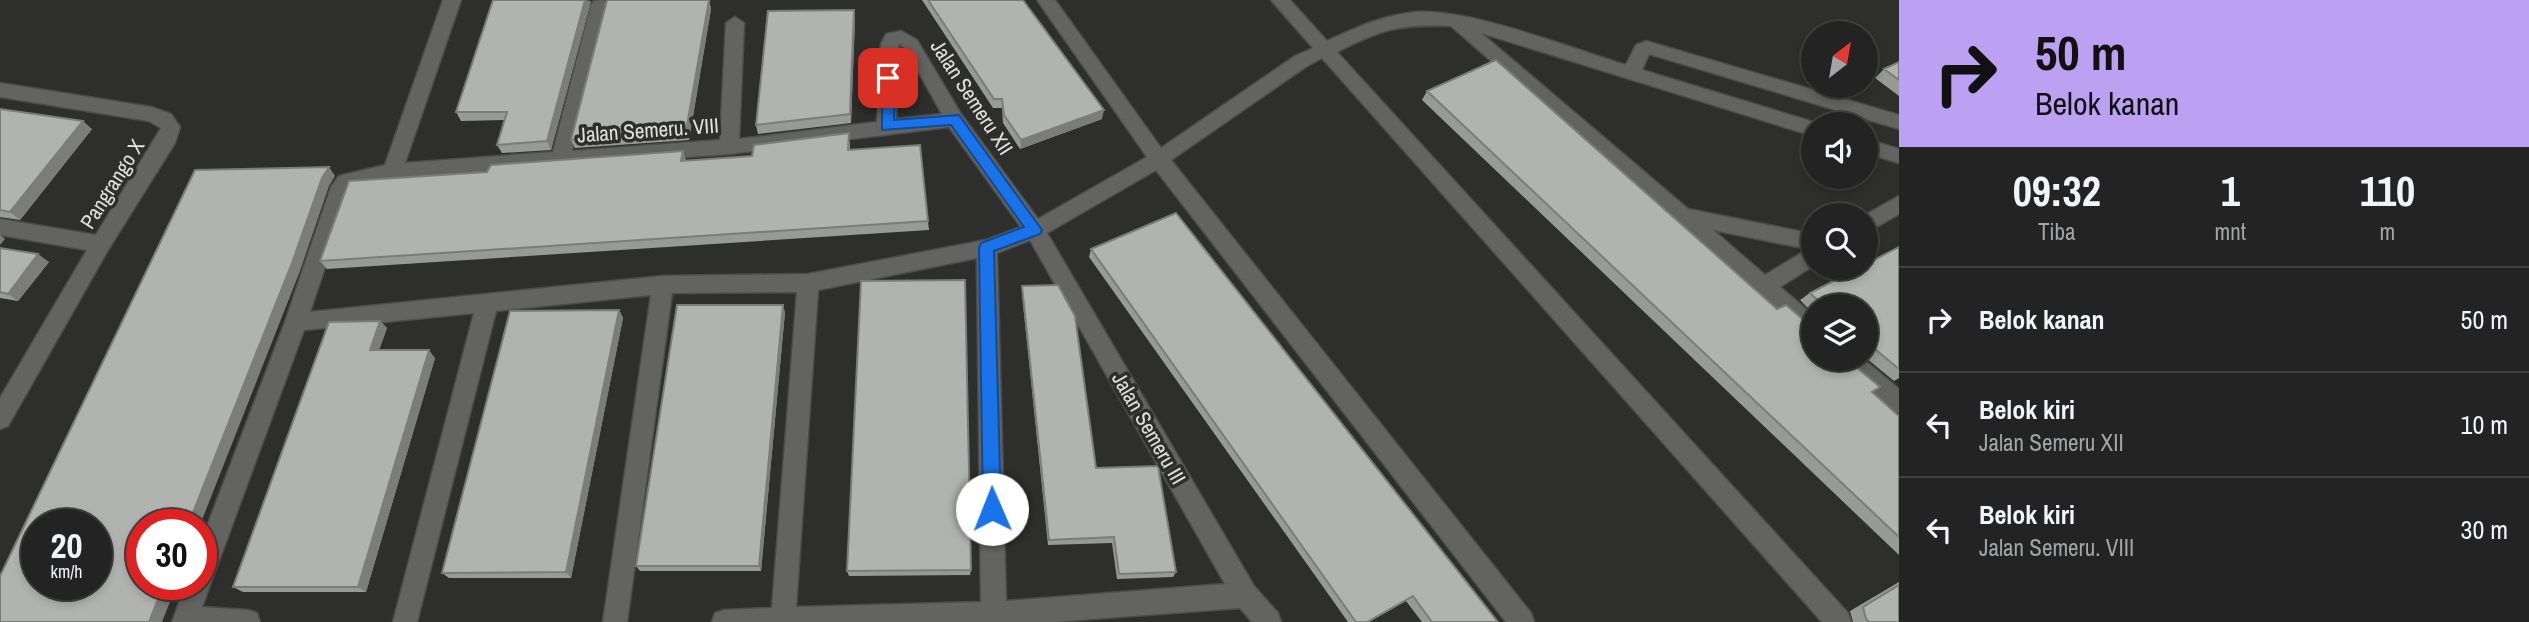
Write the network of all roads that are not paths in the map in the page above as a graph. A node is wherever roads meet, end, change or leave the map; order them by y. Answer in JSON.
{"nodes":[{"id":1,"x":452,"y":0,"type":"edge"},
{"id":2,"x":1046,"y":0,"type":"edge"},
{"id":3,"x":1280,"y":0,"type":"edge"},
{"id":4,"x":600,"y":5,"type":"dead end"},
{"id":5,"x":1455,"y":20,"type":"junction"},
{"id":6,"x":735,"y":23,"type":"dead end"},
{"id":7,"x":1326,"y":48,"type":"junction"},
{"id":8,"x":1632,"y":71,"type":"junction"},
{"id":9,"x":0,"y":90,"type":"edge"},
{"id":10,"x":954,"y":119,"type":"junction"},
{"id":11,"x":1899,"y":122,"type":"edge"},
{"id":12,"x":1801,"y":125,"type":"edge"},
{"id":13,"x":887,"y":127,"type":"junction"},
{"id":14,"x":729,"y":147,"type":"junction"},
{"id":15,"x":1878,"y":150,"type":"edge"},
{"id":16,"x":1899,"y":156,"type":"edge"},
{"id":17,"x":1159,"y":159,"type":"junction"},
{"id":18,"x":560,"y":160,"type":"junction"},
{"id":19,"x":393,"y":171,"type":"junction"},
{"id":20,"x":1899,"y":204,"type":"edge"},
{"id":21,"x":1685,"y":216,"type":"junction"},
{"id":22,"x":1878,"y":217,"type":"edge"},
{"id":23,"x":0,"y":227,"type":"edge"},
{"id":24,"x":1035,"y":230,"type":"junction"},
{"id":25,"x":1801,"y":240,"type":"edge"},
{"id":26,"x":101,"y":244,"type":"junction"},
{"id":27,"x":986,"y":248,"type":"junction"},
{"id":28,"x":1801,"y":263,"type":"edge"},
{"id":29,"x":808,"y":283,"type":"junction"},
{"id":30,"x":663,"y":285,"type":"junction"},
{"id":31,"x":1764,"y":286,"type":"junction"},
{"id":32,"x":486,"y":303,"type":"junction"},
{"id":33,"x":1801,"y":318,"type":"edge"},
{"id":34,"x":296,"y":322,"type":"junction"},
{"id":35,"x":1862,"y":371,"type":"edge"},
{"id":36,"x":1899,"y":403,"type":"edge"},
{"id":37,"x":2,"y":410,"type":"edge"},
{"id":38,"x":217,"y":532,"type":"edge"},
{"id":39,"x":1245,"y":595,"type":"junction"},
{"id":40,"x":192,"y":600,"type":"edge"},
{"id":41,"x":994,"y":614,"type":"junction"},
{"id":42,"x":184,"y":621,"type":"edge"},
{"id":43,"x":783,"y":621,"type":"edge"},
{"id":44,"x":248,"y":622,"type":"edge"},
{"id":45,"x":405,"y":622,"type":"edge"},
{"id":46,"x":615,"y":622,"type":"edge"},
{"id":47,"x":724,"y":622,"type":"edge"},
{"id":48,"x":1269,"y":622,"type":"edge"},
{"id":49,"x":1522,"y":622,"type":"edge"},
{"id":50,"x":1839,"y":622,"type":"edge"}],
"edges":[{"from":1,"to":19,"type":"street"},
{"from":2,"to":17,"type":"street"},
{"from":3,"to":7,"type":"street"},
{"from":4,"to":18,"type":"street"},
{"from":5,"to":7,"type":"street"},
{"from":5,"to":8,"type":"street"},
{"from":5,"to":21,"type":"street"},
{"from":6,"to":14,"type":"street"},
{"from":7,"to":17,"type":"street"},
{"from":7,"to":50,"type":"street"},
{"from":8,"to":11,"type":"street"},
{"from":8,"to":12,"type":"street"},
{"from":9,"to":26,"type":"street","name":"Pangrango X"},
{"from":10,"to":13,"type":"street","name":"Jalan Semeru. VIII"},
{"from":10,"to":13,"type":"street","name":"Jalan Semeru XII"},
{"from":10,"to":24,"type":"street","name":"Jalan Semeru XII"},
{"from":13,"to":14,"type":"street","name":"Jalan Semeru. VIII"},
{"from":14,"to":18,"type":"street","name":"Jalan Semeru. VIII"},
{"from":15,"to":16,"type":"street"},
{"from":17,"to":24,"type":"street"},
{"from":17,"to":49,"type":"street"},
{"from":18,"to":19,"type":"street","name":"Jalan Semeru. VIII"},
{"from":19,"to":34,"type":"street","name":"Jalan Semeru. VIII"},
{"from":20,"to":22,"type":"street"},
{"from":21,"to":25,"type":"street"},
{"from":21,"to":31,"type":"street"},
{"from":23,"to":26,"type":"street"},
{"from":24,"to":27,"type":"street"},
{"from":24,"to":39,"type":"street","name":"Jalan Semeru III"},
{"from":26,"to":37,"type":"street","name":"Pangrango X"},
{"from":27,"to":29,"type":"street"},
{"from":27,"to":41,"type":"street"},
{"from":28,"to":31,"type":"street"},
{"from":29,"to":30,"type":"street"},
{"from":29,"to":43,"type":"street"},
{"from":30,"to":32,"type":"street"},
{"from":30,"to":46,"type":"street"},
{"from":31,"to":33,"type":"street"},
{"from":32,"to":34,"type":"street"},
{"from":32,"to":45,"type":"street"},
{"from":34,"to":38,"type":"street"},
{"from":35,"to":36,"type":"street"},
{"from":39,"to":41,"type":"street"},
{"from":39,"to":48,"type":"street","name":"Jalan Semeru III"},
{"from":40,"to":42,"type":"street"},
{"from":41,"to":43,"type":"street"},
{"from":42,"to":44,"type":"street"},
{"from":43,"to":47,"type":"street"}]}
